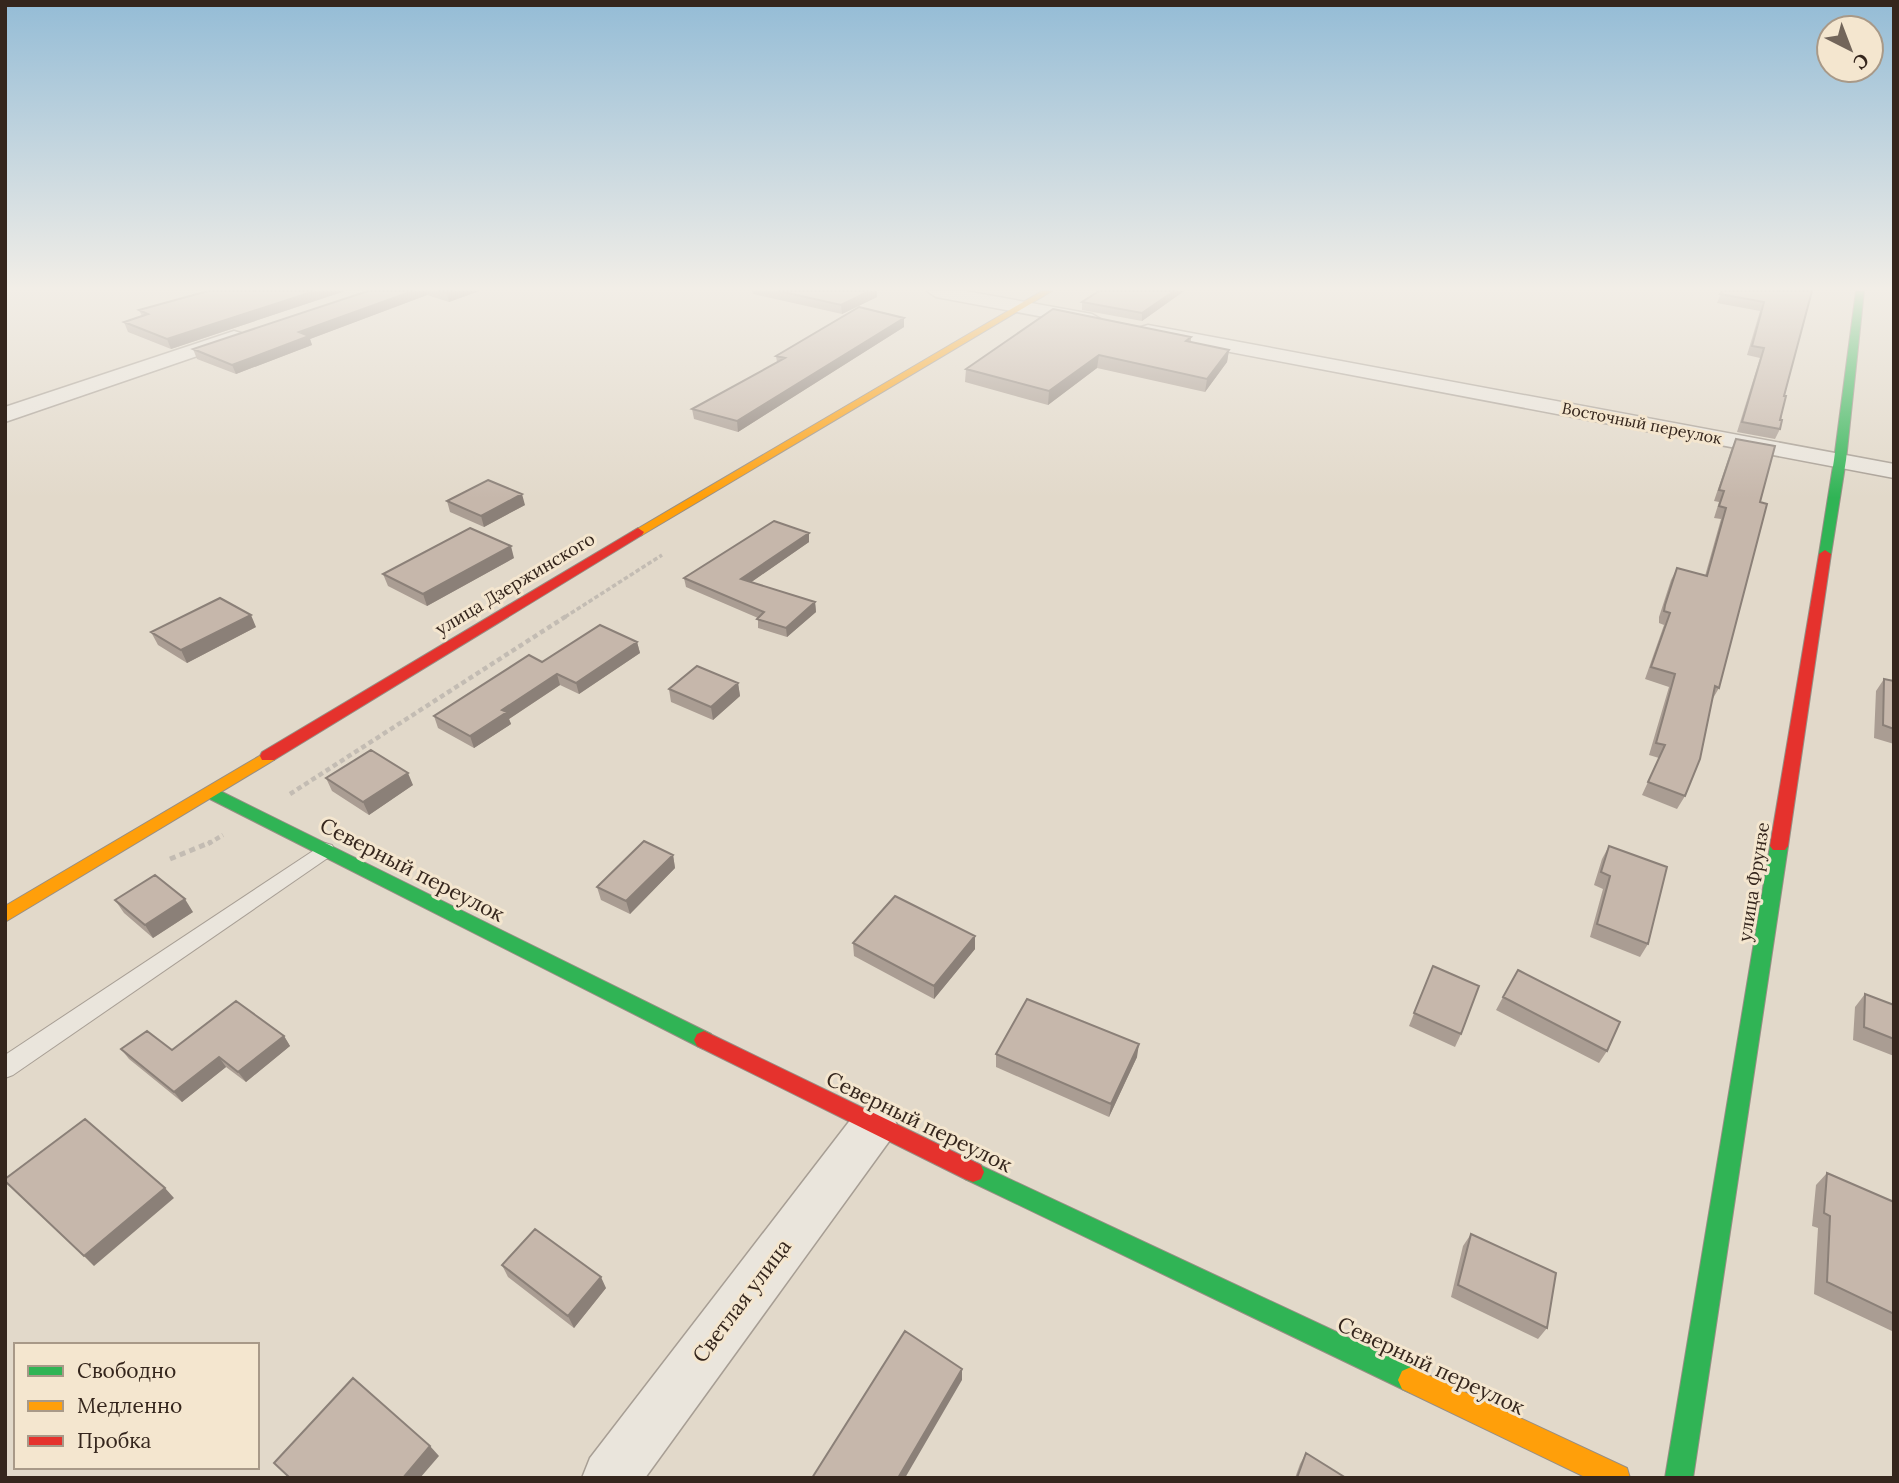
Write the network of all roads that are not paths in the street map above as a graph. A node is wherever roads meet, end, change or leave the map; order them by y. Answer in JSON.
{"nodes":[{"id":1,"x":166,"y":360,"type":"edge"},
{"id":2,"x":929,"y":360,"type":"edge"},
{"id":3,"x":1305,"y":360,"type":"edge"},
{"id":4,"x":1852,"y":360,"type":"edge"},
{"id":5,"x":5,"y":415,"type":"edge"},
{"id":6,"x":1840,"y":460,"type":"junction"},
{"id":7,"x":1894,"y":471,"type":"edge"},
{"id":8,"x":210,"y":792,"type":"junction"},
{"id":9,"x":325,"y":850,"type":"junction"},
{"id":10,"x":5,"y":915,"type":"edge"},
{"id":11,"x":5,"y":1068,"type":"edge"},
{"id":12,"x":874,"y":1125,"type":"junction"},
{"id":13,"x":610,"y":1478,"type":"edge"},
{"id":14,"x":1617,"y":1478,"type":"edge"},
{"id":15,"x":1679,"y":1478,"type":"edge"}],
"edges":[{"from":1,"to":5,"type":"street"},
{"from":2,"to":8,"type":"street","name":"улица Дзержинского"},
{"from":3,"to":6,"type":"street","name":"Восточный переулок"},
{"from":4,"to":6,"type":"street","name":"улица Фрунзе"},
{"from":6,"to":7,"type":"street","name":"Восточный переулок"},
{"from":6,"to":15,"type":"street","name":"улица Фрунзе"},
{"from":8,"to":9,"type":"street","name":"Северный переулок"},
{"from":8,"to":10,"type":"street","name":"улица Дзержинского"},
{"from":9,"to":11,"type":"lane"},
{"from":9,"to":12,"type":"street","name":"Северный переулок"},
{"from":12,"to":13,"type":"street","name":"Светлая улица"},
{"from":12,"to":14,"type":"street","name":"Северный переулок"}]}
